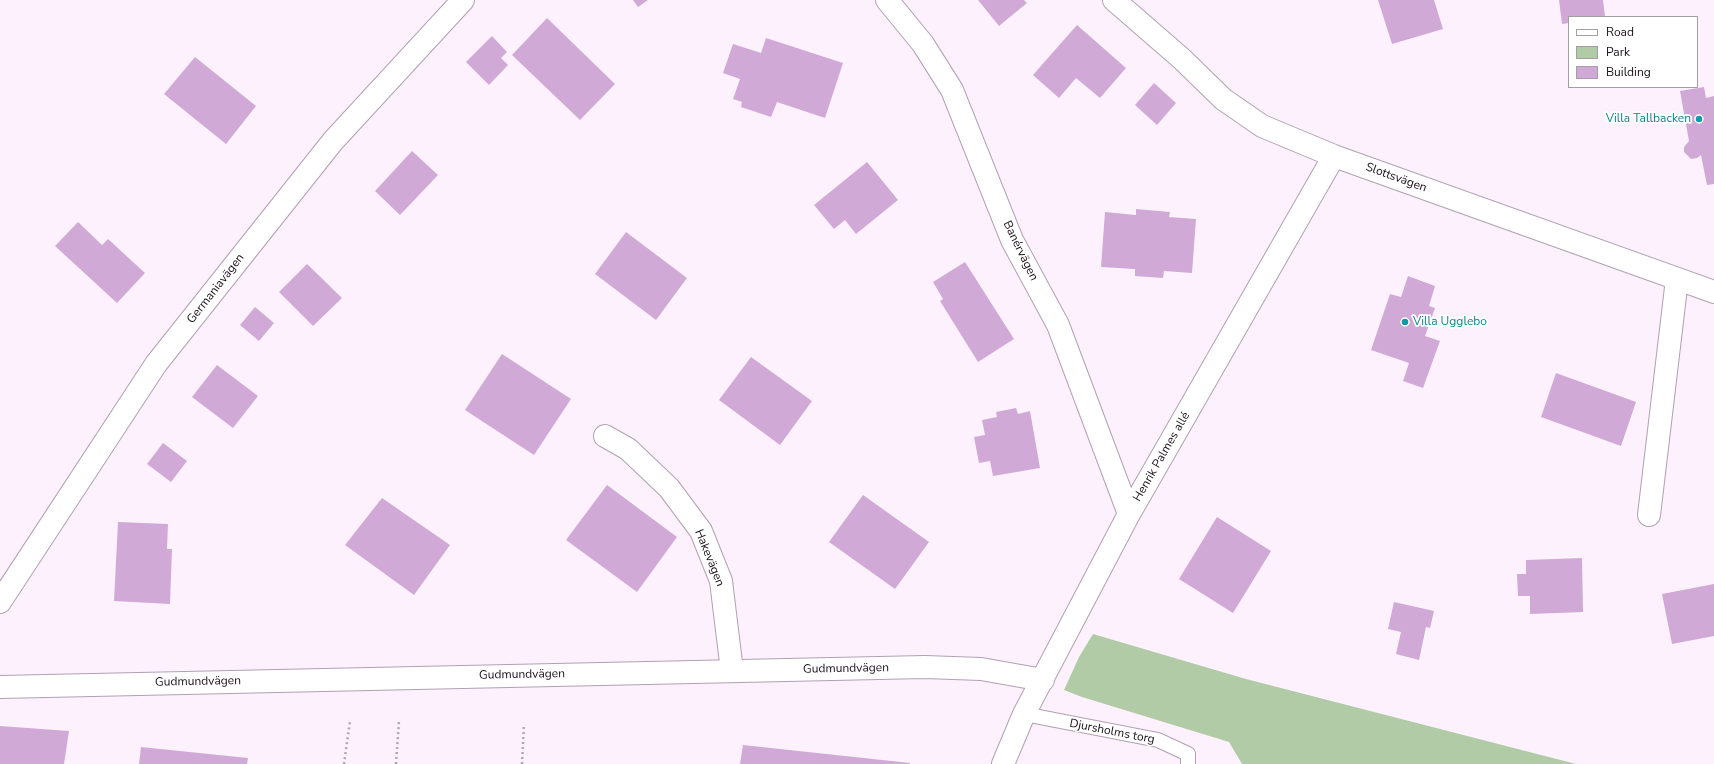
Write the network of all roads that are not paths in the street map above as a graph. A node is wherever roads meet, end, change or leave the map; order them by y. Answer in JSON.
{"nodes":[{"id":1,"x":463,"y":0,"type":"edge"},
{"id":2,"x":887,"y":0,"type":"edge"},
{"id":3,"x":1114,"y":0,"type":"edge"},
{"id":4,"x":1334,"y":156,"type":"junction"},
{"id":5,"x":1677,"y":279,"type":"junction"},
{"id":6,"x":1714,"y":292,"type":"edge"},
{"id":7,"x":605,"y":436,"type":"dead end"},
{"id":8,"x":1129,"y":514,"type":"junction"},
{"id":9,"x":1649,"y":515,"type":"dead end"},
{"id":10,"x":0,"y":602,"type":"edge"},
{"id":11,"x":732,"y":671,"type":"junction"},
{"id":12,"x":1043,"y":680,"type":"junction"},
{"id":13,"x":0,"y":687,"type":"edge"},
{"id":14,"x":1024,"y":714,"type":"junction"},
{"id":15,"x":1003,"y":764,"type":"edge"},
{"id":16,"x":1188,"y":764,"type":"edge"}],
"edges":[{"from":1,"to":10,"type":"street","name":"Germaniavägen"},
{"from":2,"to":8,"type":"street","name":"Banérvägen"},
{"from":3,"to":4,"type":"street","name":"Slottsvägen"},
{"from":4,"to":5,"type":"street","name":"Slottsvägen"},
{"from":4,"to":8,"type":"street","name":"Henrik Palmes allé"},
{"from":5,"to":6,"type":"street","name":"Slottsvägen"},
{"from":5,"to":9,"type":"street"},
{"from":7,"to":11,"type":"street","name":"Hakevägen"},
{"from":8,"to":12,"type":"street","name":"Henrik Palmes allé"},
{"from":11,"to":12,"type":"street","name":"Gudmundvägen"},
{"from":11,"to":13,"type":"street","name":"Gudmundvägen"},
{"from":12,"to":14,"type":"street","name":"Henrik Palmes allé"},
{"from":14,"to":15,"type":"street","name":"Henrik Palmes allé"},
{"from":14,"to":16,"type":"lane","name":"Djursholms torg"}]}
